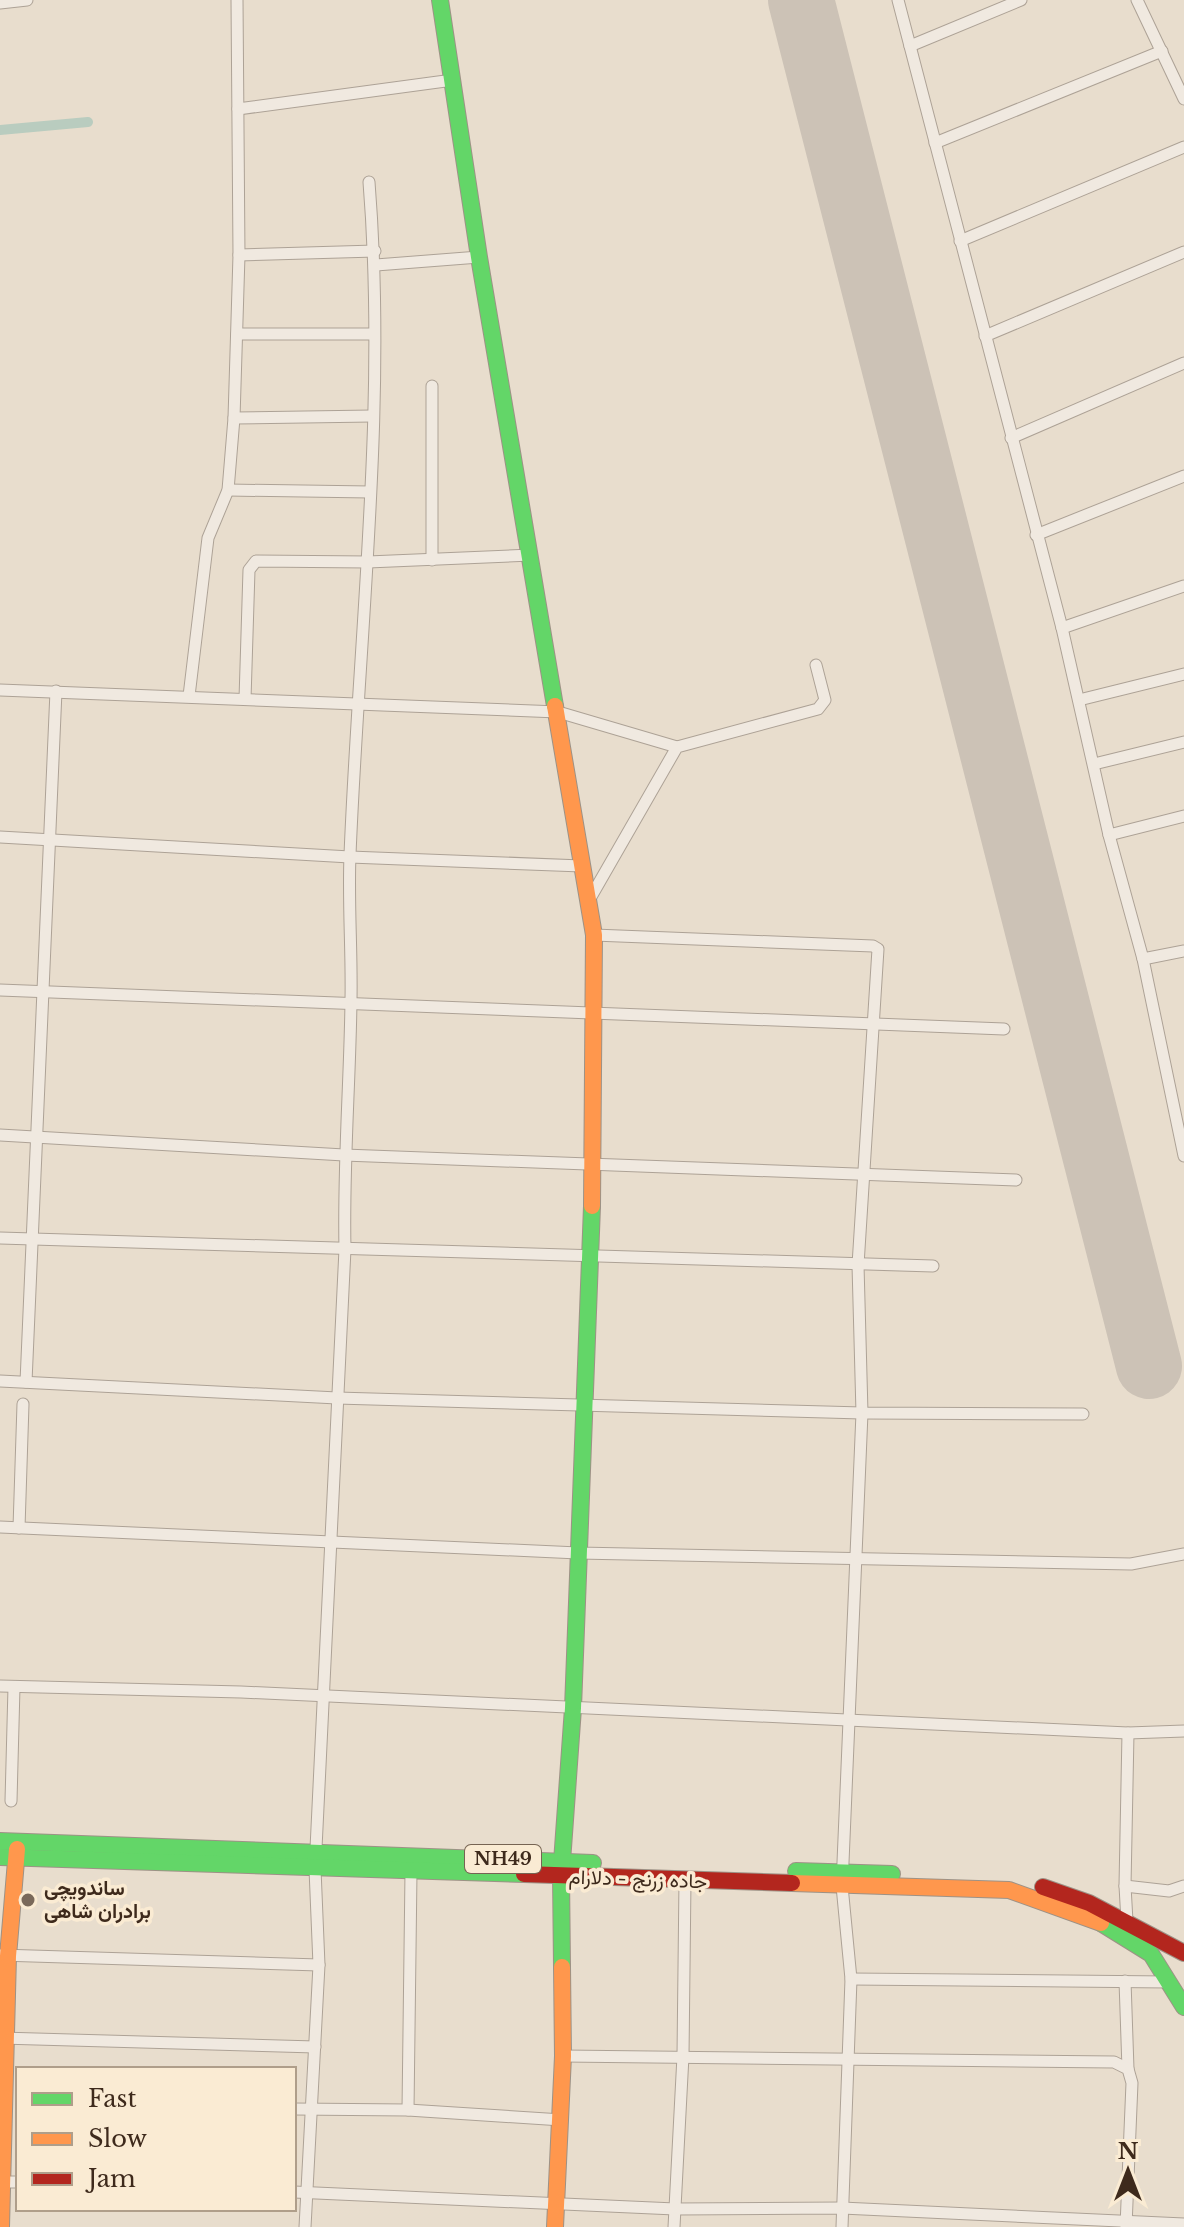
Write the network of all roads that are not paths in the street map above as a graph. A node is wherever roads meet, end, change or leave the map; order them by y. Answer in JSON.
{"nodes":[{"id":1,"x":27,"y":0,"type":"edge"},
{"id":2,"x":237,"y":0,"type":"edge"},
{"id":3,"x":440,"y":0,"type":"edge"},
{"id":4,"x":898,"y":0,"type":"edge"},
{"id":5,"x":1021,"y":0,"type":"edge"},
{"id":6,"x":1137,"y":0,"type":"edge"},
{"id":7,"x":0,"y":3,"type":"edge"},
{"id":8,"x":910,"y":46,"type":"junction"},
{"id":9,"x":1162,"y":51,"type":"junction"},
{"id":10,"x":453,"y":80,"type":"junction"},
{"id":11,"x":1184,"y":99,"type":"edge"},
{"id":12,"x":238,"y":109,"type":"junction"},
{"id":13,"x":935,"y":143,"type":"junction"},
{"id":14,"x":1184,"y":147,"type":"edge"},
{"id":15,"x":369,"y":182,"type":"dead end"},
{"id":16,"x":960,"y":241,"type":"junction"},
{"id":17,"x":375,"y":251,"type":"junction"},
{"id":18,"x":1184,"y":252,"type":"edge"},
{"id":19,"x":239,"y":255,"type":"junction"},
{"id":20,"x":479,"y":257,"type":"junction"},
{"id":21,"x":376,"y":265,"type":"junction"},
{"id":22,"x":237,"y":334,"type":"junction"},
{"id":23,"x":374,"y":334,"type":"junction"},
{"id":24,"x":985,"y":336,"type":"junction"},
{"id":25,"x":1184,"y":363,"type":"edge"},
{"id":26,"x":432,"y":386,"type":"dead end"},
{"id":27,"x":372,"y":416,"type":"junction"},
{"id":28,"x":234,"y":418,"type":"junction"},
{"id":29,"x":1011,"y":438,"type":"junction"},
{"id":30,"x":1184,"y":476,"type":"edge"},
{"id":31,"x":228,"y":490,"type":"junction"},
{"id":32,"x":370,"y":492,"type":"junction"},
{"id":33,"x":1036,"y":535,"type":"junction"},
{"id":34,"x":531,"y":555,"type":"junction"},
{"id":35,"x":432,"y":560,"type":"junction"},
{"id":36,"x":368,"y":562,"type":"junction"},
{"id":37,"x":1184,"y":586,"type":"edge"},
{"id":38,"x":1062,"y":628,"type":"junction"},
{"id":39,"x":816,"y":665,"type":"dead end"},
{"id":40,"x":1184,"y":674,"type":"edge"},
{"id":41,"x":0,"y":690,"type":"edge"},
{"id":42,"x":56,"y":691,"type":"junction"},
{"id":43,"x":189,"y":696,"type":"junction"},
{"id":44,"x":245,"y":699,"type":"junction"},
{"id":45,"x":1079,"y":700,"type":"junction"},
{"id":46,"x":359,"y":705,"type":"junction"},
{"id":47,"x":558,"y":712,"type":"junction"},
{"id":48,"x":1184,"y":742,"type":"edge"},
{"id":49,"x":677,"y":747,"type":"junction"},
{"id":50,"x":1094,"y":764,"type":"junction"},
{"id":51,"x":1184,"y":816,"type":"edge"},
{"id":52,"x":1109,"y":835,"type":"junction"},
{"id":53,"x":0,"y":837,"type":"edge"},
{"id":54,"x":49,"y":841,"type":"junction"},
{"id":55,"x":350,"y":857,"type":"junction"},
{"id":56,"x":582,"y":866,"type":"junction"},
{"id":57,"x":588,"y":902,"type":"junction"},
{"id":58,"x":594,"y":935,"type":"junction"},
{"id":59,"x":1184,"y":951,"type":"edge"},
{"id":60,"x":1143,"y":959,"type":"junction"},
{"id":61,"x":0,"y":990,"type":"edge"},
{"id":62,"x":44,"y":991,"type":"junction"},
{"id":63,"x":351,"y":1002,"type":"junction"},
{"id":64,"x":595,"y":1011,"type":"junction"},
{"id":65,"x":875,"y":1021,"type":"junction"},
{"id":66,"x":1004,"y":1029,"type":"dead end"},
{"id":67,"x":1184,"y":1092,"type":"edge"},
{"id":68,"x":1170,"y":1096,"type":"junction"},
{"id":69,"x":0,"y":1135,"type":"edge"},
{"id":70,"x":38,"y":1137,"type":"junction"},
{"id":71,"x":344,"y":1155,"type":"junction"},
{"id":72,"x":1184,"y":1156,"type":"edge"},
{"id":73,"x":590,"y":1164,"type":"junction"},
{"id":74,"x":866,"y":1174,"type":"junction"},
{"id":75,"x":1016,"y":1180,"type":"dead end"},
{"id":76,"x":0,"y":1238,"type":"edge"},
{"id":77,"x":33,"y":1239,"type":"junction"},
{"id":78,"x":345,"y":1249,"type":"junction"},
{"id":79,"x":592,"y":1256,"type":"junction"},
{"id":80,"x":858,"y":1265,"type":"junction"},
{"id":81,"x":933,"y":1266,"type":"dead end"},
{"id":82,"x":0,"y":1381,"type":"edge"},
{"id":83,"x":26,"y":1382,"type":"junction"},
{"id":84,"x":337,"y":1398,"type":"junction"},
{"id":85,"x":23,"y":1404,"type":"dead end"},
{"id":86,"x":584,"y":1404,"type":"junction"},
{"id":87,"x":862,"y":1413,"type":"junction"},
{"id":88,"x":1083,"y":1414,"type":"dead end"},
{"id":89,"x":0,"y":1527,"type":"edge"},
{"id":90,"x":19,"y":1528,"type":"junction"},
{"id":91,"x":333,"y":1544,"type":"junction"},
{"id":92,"x":578,"y":1553,"type":"junction"},
{"id":93,"x":1184,"y":1554,"type":"edge"},
{"id":94,"x":854,"y":1557,"type":"junction"},
{"id":95,"x":0,"y":1686,"type":"edge"},
{"id":96,"x":14,"y":1687,"type":"junction"},
{"id":97,"x":323,"y":1696,"type":"junction"},
{"id":98,"x":573,"y":1708,"type":"junction"},
{"id":99,"x":847,"y":1718,"type":"junction"},
{"id":100,"x":1184,"y":1731,"type":"edge"},
{"id":101,"x":1128,"y":1733,"type":"junction"},
{"id":102,"x":11,"y":1801,"type":"dead end"},
{"id":103,"x":7,"y":1849,"type":"edge"},
{"id":104,"x":316,"y":1860,"type":"junction"},
{"id":105,"x":562,"y":1869,"type":"junction"},
{"id":106,"x":411,"y":1872,"type":"junction"},
{"id":107,"x":842,"y":1879,"type":"junction"},
{"id":108,"x":685,"y":1880,"type":"junction"},
{"id":109,"x":1125,"y":1886,"type":"junction"},
{"id":110,"x":1184,"y":1886,"type":"edge"},
{"id":111,"x":1127,"y":1921,"type":"junction"},
{"id":112,"x":3,"y":1951,"type":"edge"},
{"id":113,"x":1184,"y":1953,"type":"edge"},
{"id":114,"x":319,"y":1965,"type":"junction"},
{"id":115,"x":851,"y":1979,"type":"junction"},
{"id":116,"x":1125,"y":1981,"type":"junction"},
{"id":117,"x":1168,"y":1982,"type":"junction"},
{"id":118,"x":1184,"y":2007,"type":"edge"},
{"id":119,"x":3,"y":2038,"type":"edge"},
{"id":120,"x":315,"y":2047,"type":"junction"},
{"id":121,"x":563,"y":2056,"type":"junction"},
{"id":122,"x":683,"y":2056,"type":"junction"},
{"id":123,"x":846,"y":2061,"type":"junction"},
{"id":124,"x":1128,"y":2069,"type":"junction"},
{"id":125,"x":8,"y":2102,"type":"edge"},
{"id":126,"x":296,"y":2109,"type":"edge"},
{"id":127,"x":311,"y":2109,"type":"junction"},
{"id":128,"x":408,"y":2110,"type":"junction"},
{"id":129,"x":562,"y":2120,"type":"junction"},
{"id":130,"x":7,"y":2182,"type":"edge"},
{"id":131,"x":300,"y":2192,"type":"edge"},
{"id":132,"x":556,"y":2201,"type":"junction"},
{"id":133,"x":842,"y":2208,"type":"junction"},
{"id":134,"x":675,"y":2209,"type":"junction"},
{"id":135,"x":1126,"y":2224,"type":"edge"},
{"id":136,"x":1184,"y":2224,"type":"edge"},
{"id":137,"x":1,"y":2227,"type":"edge"},
{"id":138,"x":305,"y":2227,"type":"edge"},
{"id":139,"x":555,"y":2227,"type":"edge"},
{"id":140,"x":674,"y":2227,"type":"edge"},
{"id":141,"x":842,"y":2227,"type":"edge"}],
"edges":[{"from":1,"to":7,"type":"street"},
{"from":2,"to":12,"type":"street"},
{"from":3,"to":10,"type":"main road"},
{"from":4,"to":8,"type":"street"},
{"from":5,"to":8,"type":"street"},
{"from":6,"to":9,"type":"street"},
{"from":8,"to":13,"type":"street"},
{"from":9,"to":11,"type":"street"},
{"from":9,"to":13,"type":"street"},
{"from":10,"to":12,"type":"street"},
{"from":10,"to":20,"type":"main road"},
{"from":12,"to":19,"type":"street"},
{"from":13,"to":16,"type":"street"},
{"from":14,"to":16,"type":"street"},
{"from":15,"to":17,"type":"street"},
{"from":16,"to":24,"type":"street"},
{"from":17,"to":19,"type":"street"},
{"from":17,"to":21,"type":"street"},
{"from":18,"to":24,"type":"street"},
{"from":19,"to":22,"type":"street"},
{"from":20,"to":21,"type":"street"},
{"from":20,"to":34,"type":"main road"},
{"from":21,"to":23,"type":"street"},
{"from":22,"to":23,"type":"street"},
{"from":22,"to":28,"type":"street"},
{"from":23,"to":27,"type":"street"},
{"from":24,"to":29,"type":"street"},
{"from":25,"to":29,"type":"street"},
{"from":26,"to":35,"type":"street"},
{"from":27,"to":28,"type":"street"},
{"from":27,"to":32,"type":"street"},
{"from":28,"to":31,"type":"street"},
{"from":29,"to":33,"type":"street"},
{"from":30,"to":33,"type":"street"},
{"from":31,"to":32,"type":"street"},
{"from":31,"to":43,"type":"street"},
{"from":32,"to":36,"type":"street"},
{"from":33,"to":38,"type":"street"},
{"from":34,"to":35,"type":"street"},
{"from":34,"to":47,"type":"main road"},
{"from":35,"to":36,"type":"street"},
{"from":36,"to":44,"type":"street"},
{"from":36,"to":46,"type":"street"},
{"from":37,"to":38,"type":"street"},
{"from":38,"to":45,"type":"street"},
{"from":39,"to":49,"type":"street"},
{"from":40,"to":45,"type":"street"},
{"from":41,"to":42,"type":"street"},
{"from":42,"to":43,"type":"street"},
{"from":42,"to":54,"type":"street"},
{"from":43,"to":44,"type":"street"},
{"from":44,"to":46,"type":"street"},
{"from":45,"to":50,"type":"street"},
{"from":46,"to":47,"type":"street"},
{"from":46,"to":55,"type":"street"},
{"from":47,"to":49,"type":"street"},
{"from":47,"to":56,"type":"main road"},
{"from":48,"to":50,"type":"street"},
{"from":49,"to":57,"type":"street"},
{"from":50,"to":52,"type":"street"},
{"from":51,"to":52,"type":"street"},
{"from":52,"to":60,"type":"street"},
{"from":53,"to":54,"type":"street"},
{"from":54,"to":55,"type":"street"},
{"from":54,"to":62,"type":"street"},
{"from":55,"to":56,"type":"street"},
{"from":55,"to":63,"type":"street"},
{"from":56,"to":57,"type":"main road"},
{"from":57,"to":58,"type":"main road"},
{"from":58,"to":64,"type":"main road"},
{"from":58,"to":65,"type":"street"},
{"from":59,"to":60,"type":"street"},
{"from":60,"to":68,"type":"street"},
{"from":61,"to":62,"type":"street"},
{"from":62,"to":63,"type":"street"},
{"from":62,"to":70,"type":"street"},
{"from":63,"to":64,"type":"street"},
{"from":63,"to":71,"type":"street"},
{"from":64,"to":65,"type":"street"},
{"from":64,"to":73,"type":"main road"},
{"from":65,"to":66,"type":"street"},
{"from":65,"to":74,"type":"street"},
{"from":67,"to":68,"type":"street"},
{"from":68,"to":72,"type":"street"},
{"from":69,"to":70,"type":"street"},
{"from":70,"to":71,"type":"street"},
{"from":70,"to":77,"type":"street"},
{"from":71,"to":73,"type":"street"},
{"from":71,"to":78,"type":"street"},
{"from":73,"to":74,"type":"street"},
{"from":73,"to":79,"type":"main road"},
{"from":74,"to":75,"type":"street"},
{"from":74,"to":80,"type":"street"},
{"from":76,"to":77,"type":"street"},
{"from":77,"to":78,"type":"street"},
{"from":77,"to":83,"type":"street"},
{"from":78,"to":79,"type":"street"},
{"from":78,"to":84,"type":"street"},
{"from":79,"to":80,"type":"street"},
{"from":79,"to":86,"type":"main road"},
{"from":80,"to":81,"type":"street"},
{"from":80,"to":87,"type":"street"},
{"from":82,"to":83,"type":"street"},
{"from":83,"to":84,"type":"street"},
{"from":84,"to":86,"type":"street"},
{"from":84,"to":91,"type":"street"},
{"from":85,"to":90,"type":"street"},
{"from":86,"to":87,"type":"street"},
{"from":86,"to":92,"type":"main road"},
{"from":87,"to":88,"type":"street"},
{"from":87,"to":94,"type":"street"},
{"from":89,"to":90,"type":"street"},
{"from":90,"to":91,"type":"street"},
{"from":91,"to":92,"type":"street"},
{"from":91,"to":97,"type":"street"},
{"from":92,"to":94,"type":"street"},
{"from":92,"to":98,"type":"main road"},
{"from":93,"to":94,"type":"street"},
{"from":94,"to":99,"type":"street"},
{"from":95,"to":96,"type":"street"},
{"from":96,"to":97,"type":"street"},
{"from":96,"to":102,"type":"street"},
{"from":97,"to":98,"type":"street"},
{"from":97,"to":104,"type":"street"},
{"from":98,"to":99,"type":"street"},
{"from":98,"to":105,"type":"main road"},
{"from":99,"to":101,"type":"street"},
{"from":99,"to":107,"type":"street"},
{"from":100,"to":101,"type":"street"},
{"from":101,"to":109,"type":"street"},
{"from":103,"to":104,"type":"main road","name":"جاده زرنج - دلارام","number":"NH49"},
{"from":103,"to":112,"type":"main road"},
{"from":104,"to":105,"type":"main road","name":"جاده زرنج - دلارام","number":"NH49"},
{"from":104,"to":106,"type":"main road","name":"جاده زرنج - دلارام","number":"NH49"},
{"from":104,"to":114,"type":"street"},
{"from":105,"to":106,"type":"main road","name":"جاده زرنج - دلارام","number":"NH49"},
{"from":105,"to":107,"type":"main road","name":"جاده زرنج - دلارام","number":"NH49"},
{"from":105,"to":108,"type":"main road","name":"جاده زرنج - دلارام","number":"NH49"},
{"from":105,"to":121,"type":"main road"},
{"from":106,"to":128,"type":"street"},
{"from":107,"to":108,"type":"main road","name":"جاده زرنج - دلارام","number":"NH49"},
{"from":107,"to":111,"type":"main road","name":"جاده زرنج - دلارام","number":"NH49"},
{"from":107,"to":115,"type":"street"},
{"from":107,"to":117,"type":"main road","name":"جاده زرنج - دلارام","number":"NH49"},
{"from":108,"to":122,"type":"street"},
{"from":109,"to":110,"type":"street"},
{"from":109,"to":111,"type":"street"},
{"from":111,"to":113,"type":"main road","name":"جاده زرنج - دلارام","number":"NH49"},
{"from":112,"to":114,"type":"street"},
{"from":112,"to":119,"type":"main road"},
{"from":114,"to":120,"type":"street"},
{"from":115,"to":116,"type":"street"},
{"from":115,"to":123,"type":"street"},
{"from":116,"to":117,"type":"street"},
{"from":116,"to":124,"type":"street"},
{"from":117,"to":118,"type":"main road","name":"جاده زرنج - دلارام","number":"NH49"},
{"from":119,"to":120,"type":"street"},
{"from":119,"to":125,"type":"main road"},
{"from":120,"to":127,"type":"street"},
{"from":121,"to":122,"type":"street"},
{"from":121,"to":129,"type":"main road"},
{"from":122,"to":123,"type":"street"},
{"from":122,"to":134,"type":"street"},
{"from":123,"to":124,"type":"street"},
{"from":123,"to":133,"type":"street"},
{"from":124,"to":135,"type":"street"},
{"from":125,"to":130,"type":"main road"},
{"from":126,"to":127,"type":"street"},
{"from":127,"to":128,"type":"street"},
{"from":127,"to":131,"type":"street"},
{"from":128,"to":129,"type":"street"},
{"from":129,"to":132,"type":"main road"},
{"from":130,"to":137,"type":"main road"},
{"from":131,"to":132,"type":"street"},
{"from":131,"to":138,"type":"street"},
{"from":132,"to":134,"type":"street"},
{"from":132,"to":139,"type":"main road"},
{"from":133,"to":134,"type":"street"},
{"from":133,"to":135,"type":"street"},
{"from":133,"to":141,"type":"street"},
{"from":134,"to":140,"type":"street"},
{"from":135,"to":136,"type":"street"}]}
